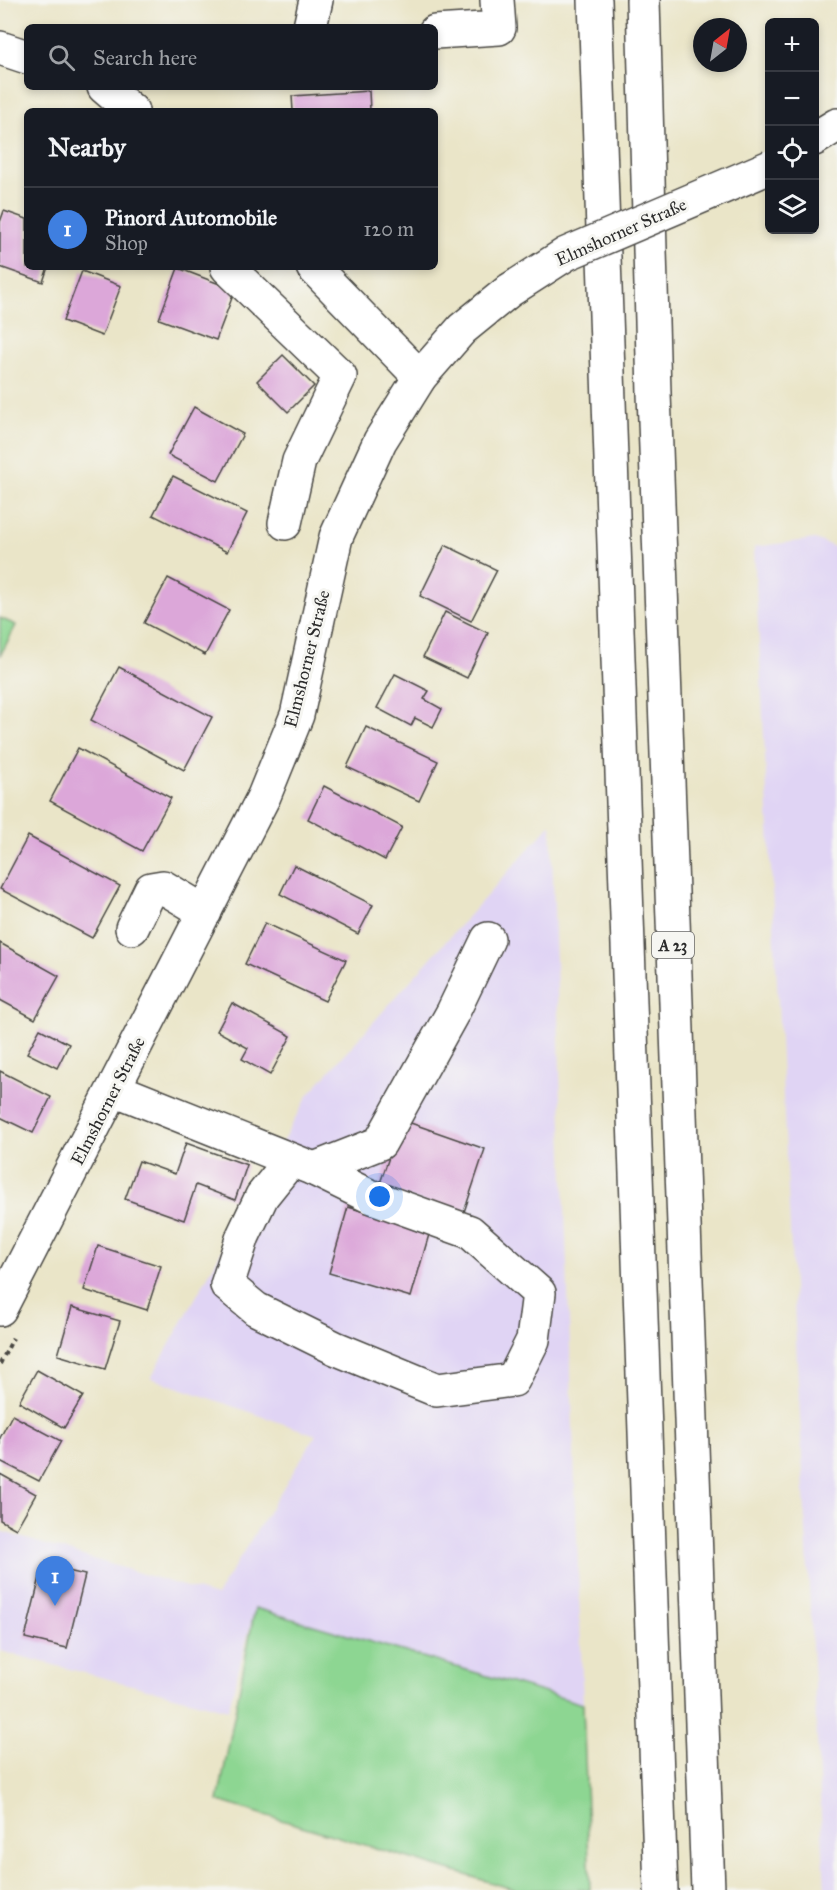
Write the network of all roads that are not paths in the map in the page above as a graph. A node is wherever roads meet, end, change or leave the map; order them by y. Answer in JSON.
{"nodes":[{"id":1,"x":316,"y":0,"type":"edge"},
{"id":2,"x":498,"y":0,"type":"edge"},
{"id":3,"x":595,"y":0,"type":"edge"},
{"id":4,"x":643,"y":0,"type":"edge"},
{"id":5,"x":311,"y":24,"type":"edge"},
{"id":6,"x":438,"y":32,"type":"edge"},
{"id":7,"x":0,"y":48,"type":"edge"},
{"id":8,"x":24,"y":56,"type":"edge"},
{"id":9,"x":108,"y":90,"type":"edge"},
{"id":10,"x":128,"y":108,"type":"edge"},
{"id":11,"x":837,"y":125,"type":"edge"},
{"id":12,"x":819,"y":136,"type":"edge"},
{"id":13,"x":765,"y":169,"type":"edge"},
{"id":14,"x":230,"y":270,"type":"edge"},
{"id":15,"x":316,"y":270,"type":"edge"},
{"id":16,"x":420,"y":377,"type":"junction"},
{"id":17,"x":285,"y":522,"type":"dead end"},
{"id":18,"x":205,"y":912,"type":"junction"},
{"id":19,"x":132,"y":928,"type":"dead end"},
{"id":20,"x":488,"y":939,"type":"dead end"},
{"id":21,"x":114,"y":1089,"type":"junction"},
{"id":22,"x":302,"y":1165,"type":"junction"},
{"id":23,"x":0,"y":1309,"type":"edge"},
{"id":24,"x":661,"y":1890,"type":"edge"},
{"id":25,"x":708,"y":1890,"type":"edge"}],
"edges":[{"from":1,"to":5,"type":"main road"},
{"from":2,"to":6,"type":"main road"},
{"from":3,"to":24,"type":"main road","number":"A 23"},
{"from":4,"to":25,"type":"main road","number":"A 23"},
{"from":7,"to":8,"type":"main road"},
{"from":9,"to":10,"type":"main road"},
{"from":11,"to":12,"type":"main road"},
{"from":13,"to":16,"type":"main road","name":"Elmshorner Straße","bridge":true},
{"from":14,"to":17,"type":"main road"},
{"from":15,"to":16,"type":"main road"},
{"from":16,"to":18,"type":"main road","name":"Elmshorner Straße"},
{"from":18,"to":19,"type":"main road"},
{"from":18,"to":21,"type":"main road","name":"Elmshorner Straße"},
{"from":20,"to":22,"type":"main road"},
{"from":21,"to":22,"type":"main road"},
{"from":21,"to":23,"type":"main road","name":"Elmshorner Straße"},
{"from":22,"to":22,"type":"main road"}]}
